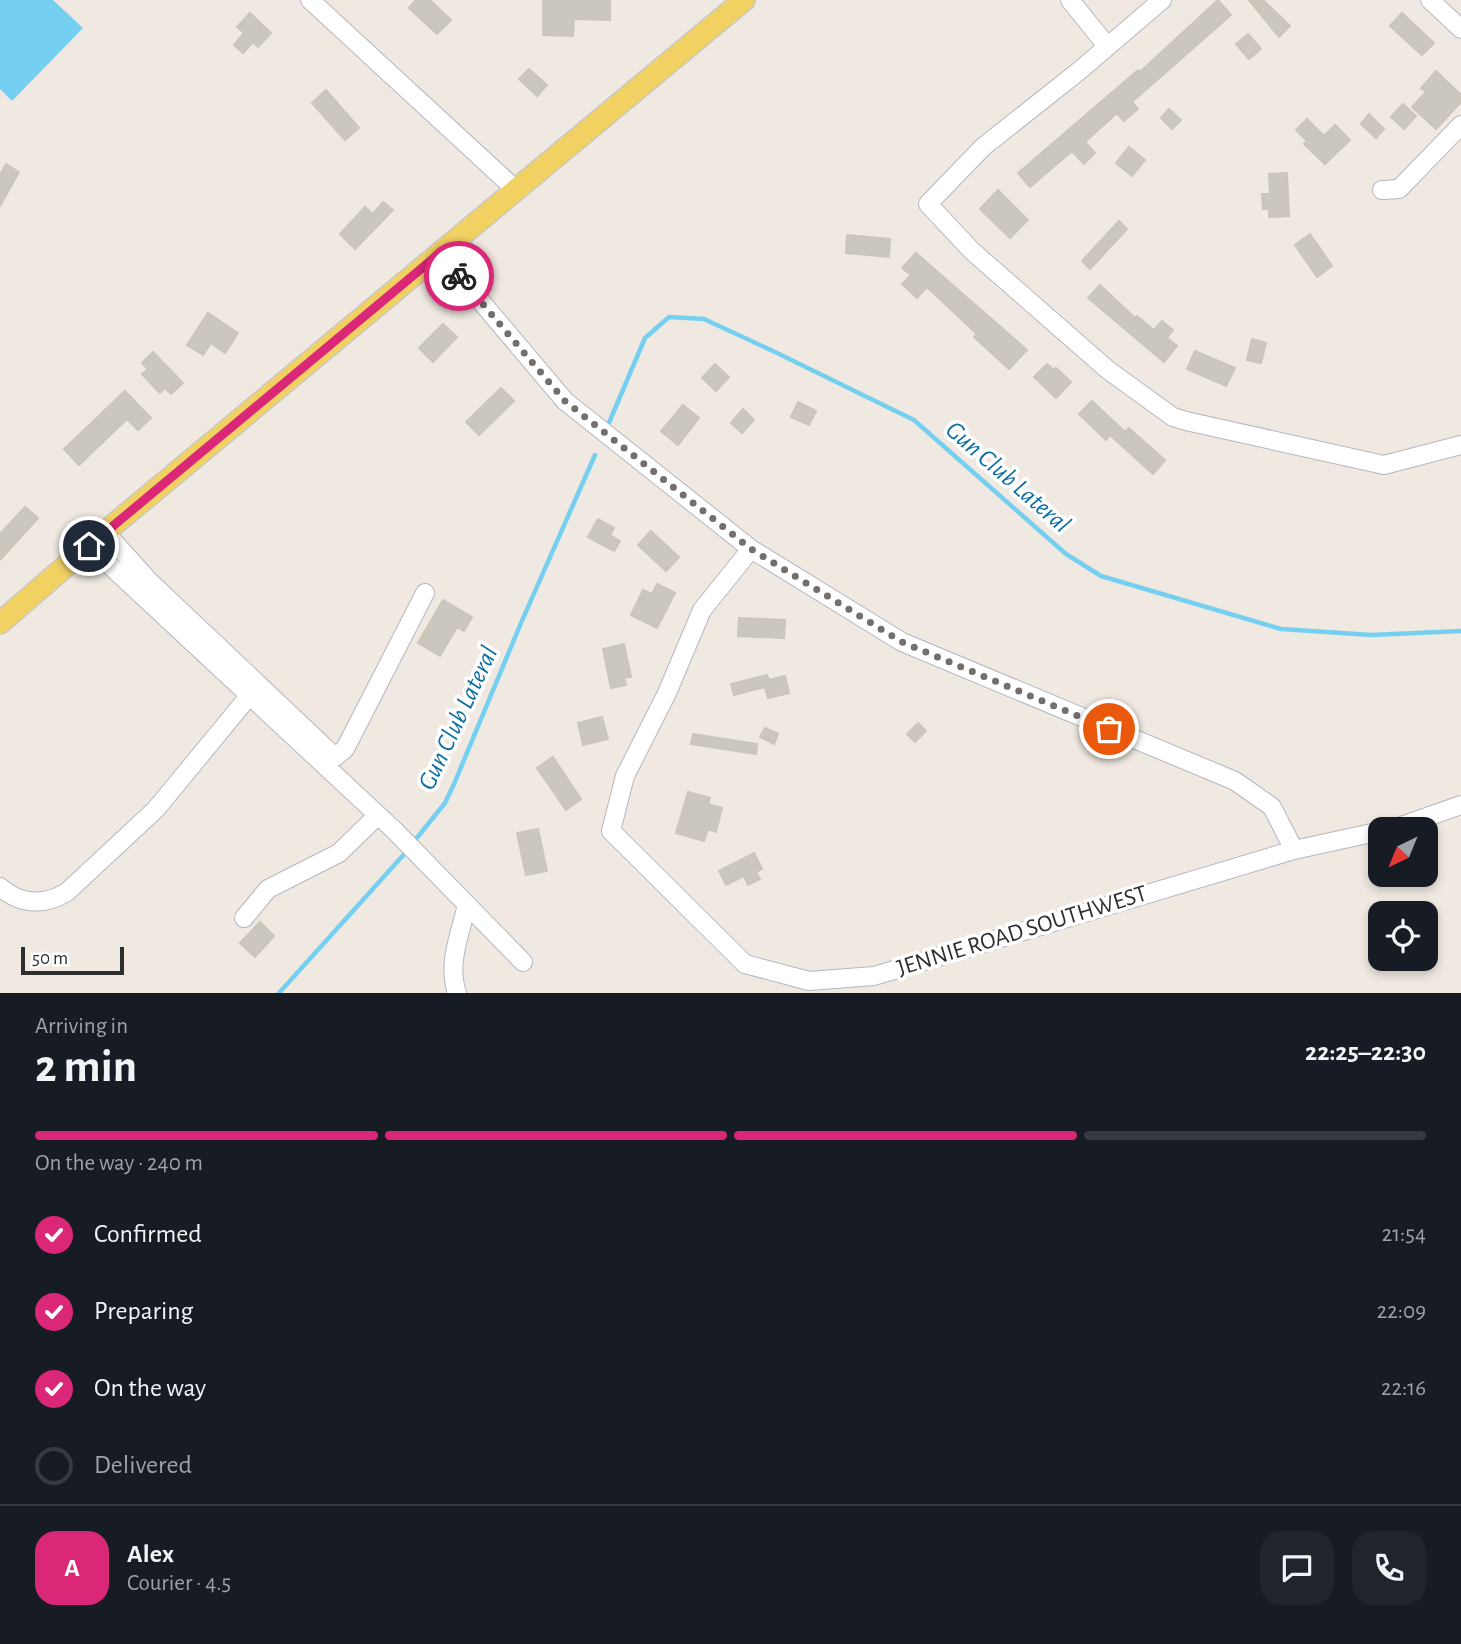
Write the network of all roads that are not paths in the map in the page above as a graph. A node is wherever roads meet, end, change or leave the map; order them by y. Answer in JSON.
{"nodes":[{"id":1,"x":310,"y":0,"type":"edge"},
{"id":2,"x":744,"y":0,"type":"edge"},
{"id":3,"x":1070,"y":0,"type":"edge"},
{"id":4,"x":1162,"y":0,"type":"edge"},
{"id":5,"x":1430,"y":0,"type":"edge"},
{"id":6,"x":1461,"y":29,"type":"edge"},
{"id":7,"x":1107,"y":46,"type":"junction"},
{"id":8,"x":1461,"y":125,"type":"edge"},
{"id":9,"x":516,"y":190,"type":"junction"},
{"id":10,"x":1382,"y":190,"type":"dead end"},
{"id":11,"x":440,"y":253,"type":"junction"},
{"id":12,"x":1461,"y":446,"type":"edge"},
{"id":13,"x":97,"y":539,"type":"junction"},
{"id":14,"x":751,"y":549,"type":"junction"},
{"id":15,"x":425,"y":593,"type":"dead end"},
{"id":16,"x":0,"y":623,"type":"edge"},
{"id":17,"x":250,"y":695,"type":"junction"},
{"id":18,"x":1461,"y":805,"type":"edge"},
{"id":19,"x":378,"y":815,"type":"junction"},
{"id":20,"x":1427,"y":817,"type":"edge"},
{"id":21,"x":1368,"y":834,"type":"edge"},
{"id":22,"x":1294,"y":850,"type":"junction"},
{"id":23,"x":0,"y":887,"type":"edge"},
{"id":24,"x":467,"y":905,"type":"junction"},
{"id":25,"x":244,"y":918,"type":"dead end"},
{"id":26,"x":523,"y":962,"type":"dead end"},
{"id":27,"x":457,"y":993,"type":"edge"}],
"edges":[{"from":1,"to":9,"type":"street"},
{"from":2,"to":9,"type":"main road"},
{"from":3,"to":7,"type":"street"},
{"from":4,"to":7,"type":"street"},
{"from":5,"to":6,"type":"street"},
{"from":7,"to":12,"type":"street"},
{"from":8,"to":10,"type":"street"},
{"from":9,"to":11,"type":"main road"},
{"from":11,"to":13,"type":"main road"},
{"from":11,"to":14,"type":"street"},
{"from":13,"to":15,"type":"street"},
{"from":13,"to":16,"type":"main road"},
{"from":13,"to":17,"type":"street"},
{"from":14,"to":22,"type":"street"},
{"from":14,"to":22,"type":"street","name":"JENNIE ROAD SOUTHWEST"},
{"from":17,"to":19,"type":"street"},
{"from":17,"to":23,"type":"street"},
{"from":18,"to":20,"type":"street"},
{"from":19,"to":24,"type":"street"},
{"from":19,"to":25,"type":"street"},
{"from":21,"to":22,"type":"street","name":"JENNIE ROAD SOUTHWEST"},
{"from":24,"to":26,"type":"street"},
{"from":24,"to":27,"type":"street"}]}
